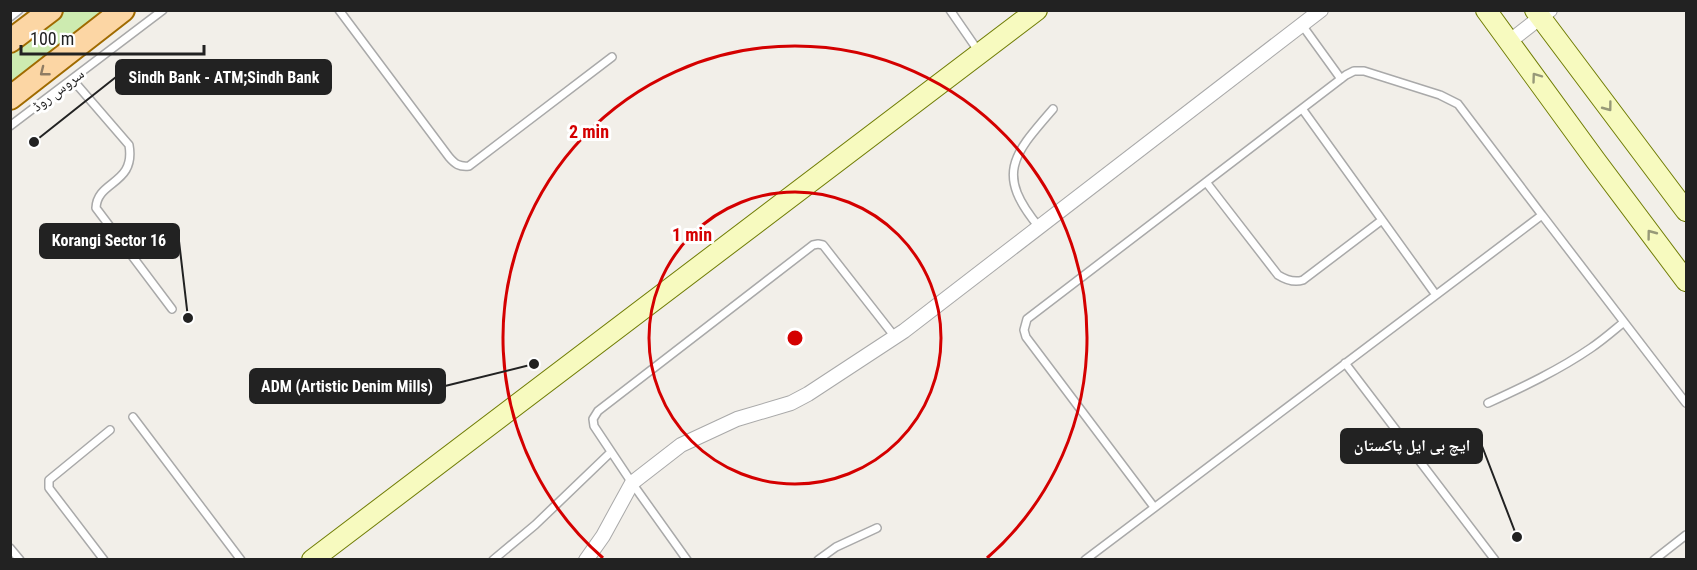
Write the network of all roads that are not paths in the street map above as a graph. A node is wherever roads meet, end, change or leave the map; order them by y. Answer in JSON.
{"nodes":[{"id":1,"x":19,"y":10,"type":"edge"},
{"id":2,"x":51,"y":10,"type":"edge"},
{"id":3,"x":123,"y":10,"type":"edge"},
{"id":4,"x":163,"y":10,"type":"edge"},
{"id":5,"x":339,"y":10,"type":"edge"},
{"id":6,"x":950,"y":10,"type":"edge"},
{"id":7,"x":1037,"y":10,"type":"edge"},
{"id":8,"x":1321,"y":10,"type":"edge"},
{"id":9,"x":1486,"y":10,"type":"edge"},
{"id":10,"x":1542,"y":13,"type":"edge"},
{"id":11,"x":10,"y":17,"type":"edge"},
{"id":12,"x":1302,"y":25,"type":"junction"},
{"id":13,"x":10,"y":41,"type":"edge"},
{"id":14,"x":1510,"y":41,"type":"junction"},
{"id":15,"x":981,"y":54,"type":"junction"},
{"id":16,"x":612,"y":57,"type":"dead end"},
{"id":17,"x":72,"y":79,"type":"junction"},
{"id":18,"x":1341,"y":79,"type":"junction"},
{"id":19,"x":10,"y":98,"type":"edge"},
{"id":20,"x":1053,"y":109,"type":"dead end"},
{"id":21,"x":1302,"y":110,"type":"junction"},
{"id":22,"x":10,"y":126,"type":"edge"},
{"id":23,"x":1206,"y":182,"type":"junction"},
{"id":24,"x":1686,"y":211,"type":"edge"},
{"id":25,"x":1542,"y":214,"type":"junction"},
{"id":26,"x":1382,"y":220,"type":"junction"},
{"id":27,"x":1039,"y":227,"type":"junction"},
{"id":28,"x":1686,"y":281,"type":"edge"},
{"id":29,"x":1436,"y":295,"type":"junction"},
{"id":30,"x":172,"y":309,"type":"dead end"},
{"id":31,"x":1624,"y":322,"type":"junction"},
{"id":32,"x":895,"y":337,"type":"junction"},
{"id":33,"x":1345,"y":363,"type":"junction"},
{"id":34,"x":1488,"y":403,"type":"dead end"},
{"id":35,"x":1686,"y":404,"type":"edge"},
{"id":36,"x":133,"y":417,"type":"dead end"},
{"id":37,"x":110,"y":430,"type":"dead end"},
{"id":38,"x":611,"y":452,"type":"junction"},
{"id":39,"x":632,"y":483,"type":"junction"},
{"id":40,"x":1154,"y":507,"type":"junction"},
{"id":41,"x":877,"y":528,"type":"dead end"},
{"id":42,"x":1686,"y":534,"type":"edge"},
{"id":43,"x":10,"y":548,"type":"edge"},
{"id":44,"x":20,"y":560,"type":"edge"},
{"id":45,"x":104,"y":560,"type":"edge"},
{"id":46,"x":241,"y":560,"type":"edge"},
{"id":47,"x":312,"y":560,"type":"edge"},
{"id":48,"x":493,"y":560,"type":"edge"},
{"id":49,"x":586,"y":560,"type":"edge"},
{"id":50,"x":687,"y":560,"type":"edge"},
{"id":51,"x":818,"y":560,"type":"edge"},
{"id":52,"x":1085,"y":560,"type":"edge"},
{"id":53,"x":1495,"y":560,"type":"edge"},
{"id":54,"x":1654,"y":560,"type":"edge"}],
"edges":[{"from":1,"to":11,"type":"lane"},
{"from":2,"to":13,"type":"main road"},
{"from":3,"to":19,"type":"main road","one_way":true},
{"from":4,"to":17,"type":"lane","name":"سروس روڈ"},
{"from":5,"to":16,"type":"lane"},
{"from":6,"to":15,"type":"lane"},
{"from":7,"to":15,"type":"street"},
{"from":8,"to":12,"type":"street"},
{"from":9,"to":14,"type":"street"},
{"from":10,"to":14,"type":"street"},
{"from":10,"to":24,"type":"street","one_way":true},
{"from":12,"to":18,"type":"lane"},
{"from":12,"to":27,"type":"street"},
{"from":28,"to":14,"type":"street","one_way":true},
{"from":15,"to":47,"type":"street"},
{"from":17,"to":22,"type":"lane","name":"سروس روڈ"},
{"from":17,"to":30,"type":"lane"},
{"from":18,"to":21,"type":"lane"},
{"from":18,"to":25,"type":"lane"},
{"from":20,"to":27,"type":"lane"},
{"from":21,"to":23,"type":"lane"},
{"from":21,"to":26,"type":"lane"},
{"from":23,"to":26,"type":"lane"},
{"from":23,"to":40,"type":"lane"},
{"from":25,"to":29,"type":"lane"},
{"from":25,"to":31,"type":"lane"},
{"from":26,"to":29,"type":"lane"},
{"from":27,"to":32,"type":"street"},
{"from":29,"to":33,"type":"lane"},
{"from":31,"to":34,"type":"lane"},
{"from":31,"to":35,"type":"lane"},
{"from":32,"to":38,"type":"lane"},
{"from":32,"to":39,"type":"street"},
{"from":33,"to":40,"type":"lane"},
{"from":33,"to":53,"type":"lane"},
{"from":36,"to":46,"type":"lane"},
{"from":37,"to":45,"type":"lane"},
{"from":38,"to":39,"type":"lane"},
{"from":38,"to":48,"type":"lane"},
{"from":39,"to":49,"type":"street"},
{"from":39,"to":50,"type":"lane"},
{"from":40,"to":52,"type":"lane"},
{"from":41,"to":51,"type":"lane"},
{"from":42,"to":54,"type":"lane"},
{"from":43,"to":44,"type":"lane"}]}
